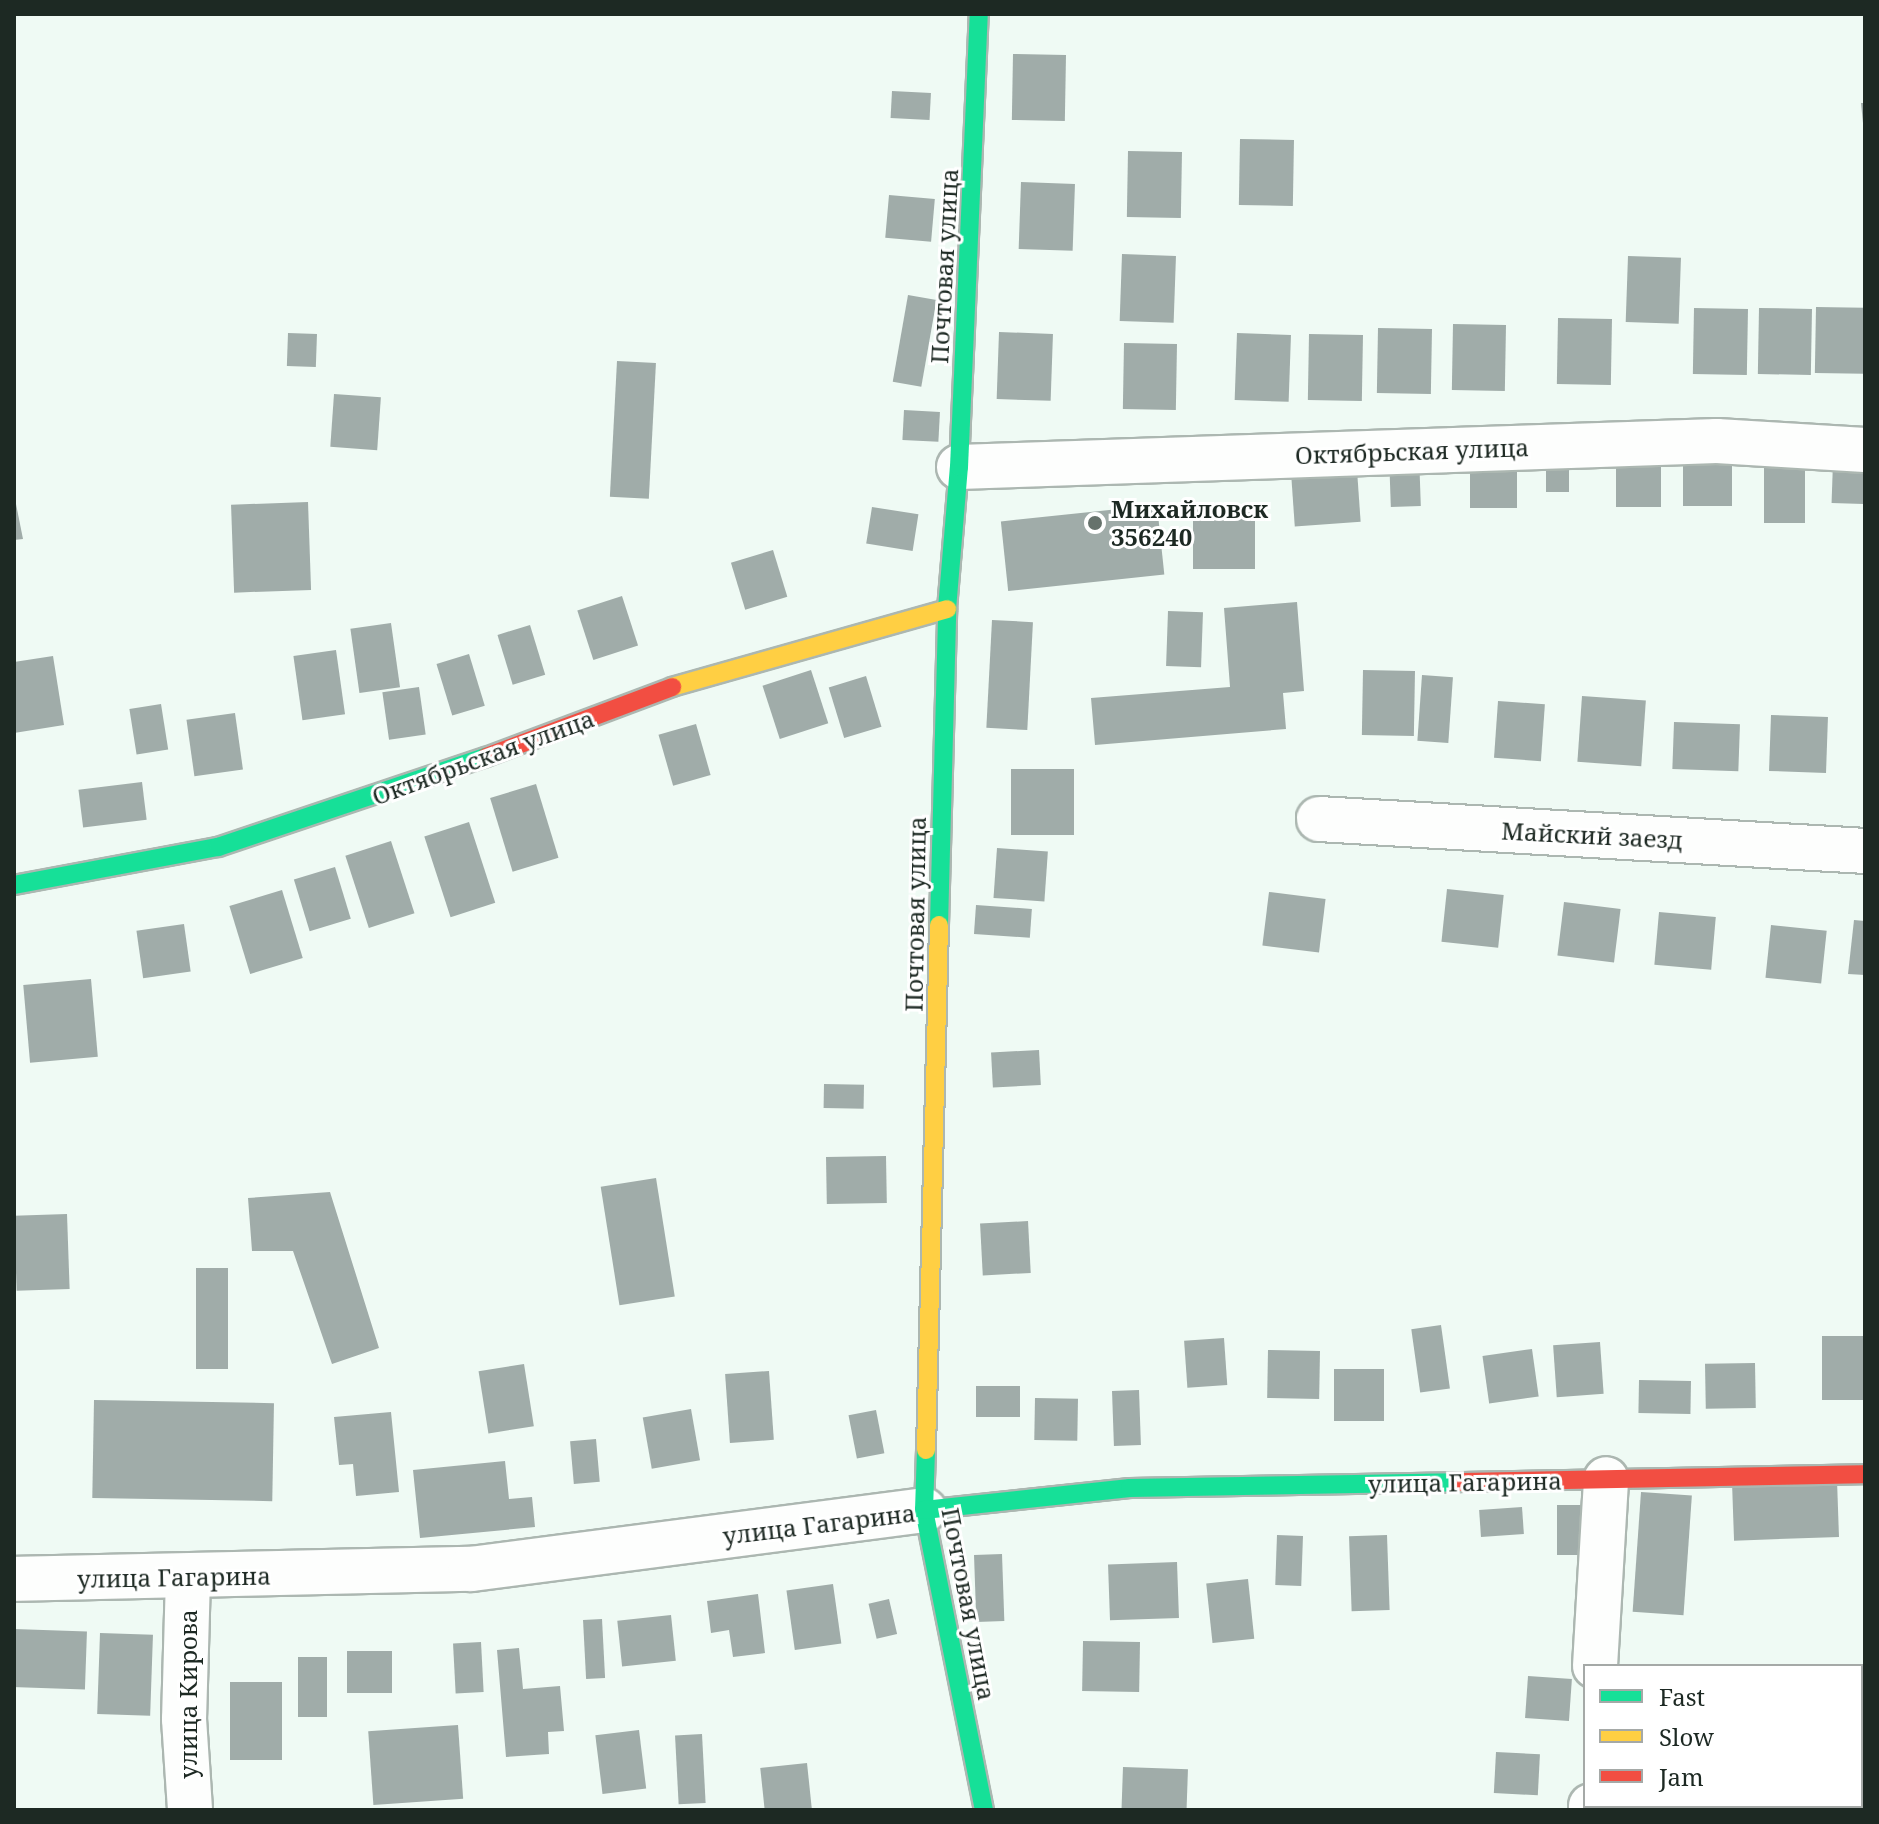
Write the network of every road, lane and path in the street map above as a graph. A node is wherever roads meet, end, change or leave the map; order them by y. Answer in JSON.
{"nodes":[{"id":1,"x":979,"y":14,"type":"edge"},
{"id":2,"x":1865,"y":450,"type":"edge"},
{"id":3,"x":959,"y":467,"type":"junction"},
{"id":4,"x":947,"y":609,"type":"junction"},
{"id":5,"x":1319,"y":819,"type":"dead end"},
{"id":6,"x":1865,"y":851,"type":"edge"},
{"id":7,"x":14,"y":885,"type":"edge"},
{"id":8,"x":1865,"y":1474,"type":"edge"},
{"id":9,"x":1606,"y":1479,"type":"junction"},
{"id":10,"x":924,"y":1510,"type":"junction"},
{"id":11,"x":188,"y":1577,"type":"junction"},
{"id":12,"x":14,"y":1579,"type":"edge"},
{"id":13,"x":1595,"y":1664,"type":"edge"},
{"id":14,"x":190,"y":1810,"type":"edge"},
{"id":15,"x":984,"y":1810,"type":"edge"}],
"edges":[{"from":1,"to":3,"type":"main road","name":"Почтовая улица"},
{"from":2,"to":3,"type":"street","name":"Октябрьская улица"},
{"from":3,"to":4,"type":"main road","name":"Почтовая улица"},
{"from":4,"to":7,"type":"main road","name":"Октябрьская улица"},
{"from":4,"to":10,"type":"main road","name":"Почтовая улица"},
{"from":5,"to":6,"type":"street","name":"Майский заезд"},
{"from":8,"to":9,"type":"main road","name":"улица Гагарина"},
{"from":9,"to":10,"type":"main road","name":"улица Гагарина"},
{"from":9,"to":13,"type":"street"},
{"from":10,"to":11,"type":"street","name":"улица Гагарина"},
{"from":10,"to":15,"type":"main road","name":"Почтовая улица"},
{"from":11,"to":12,"type":"street","name":"улица Гагарина"},
{"from":11,"to":14,"type":"street","name":"улица Кирова"}]}
